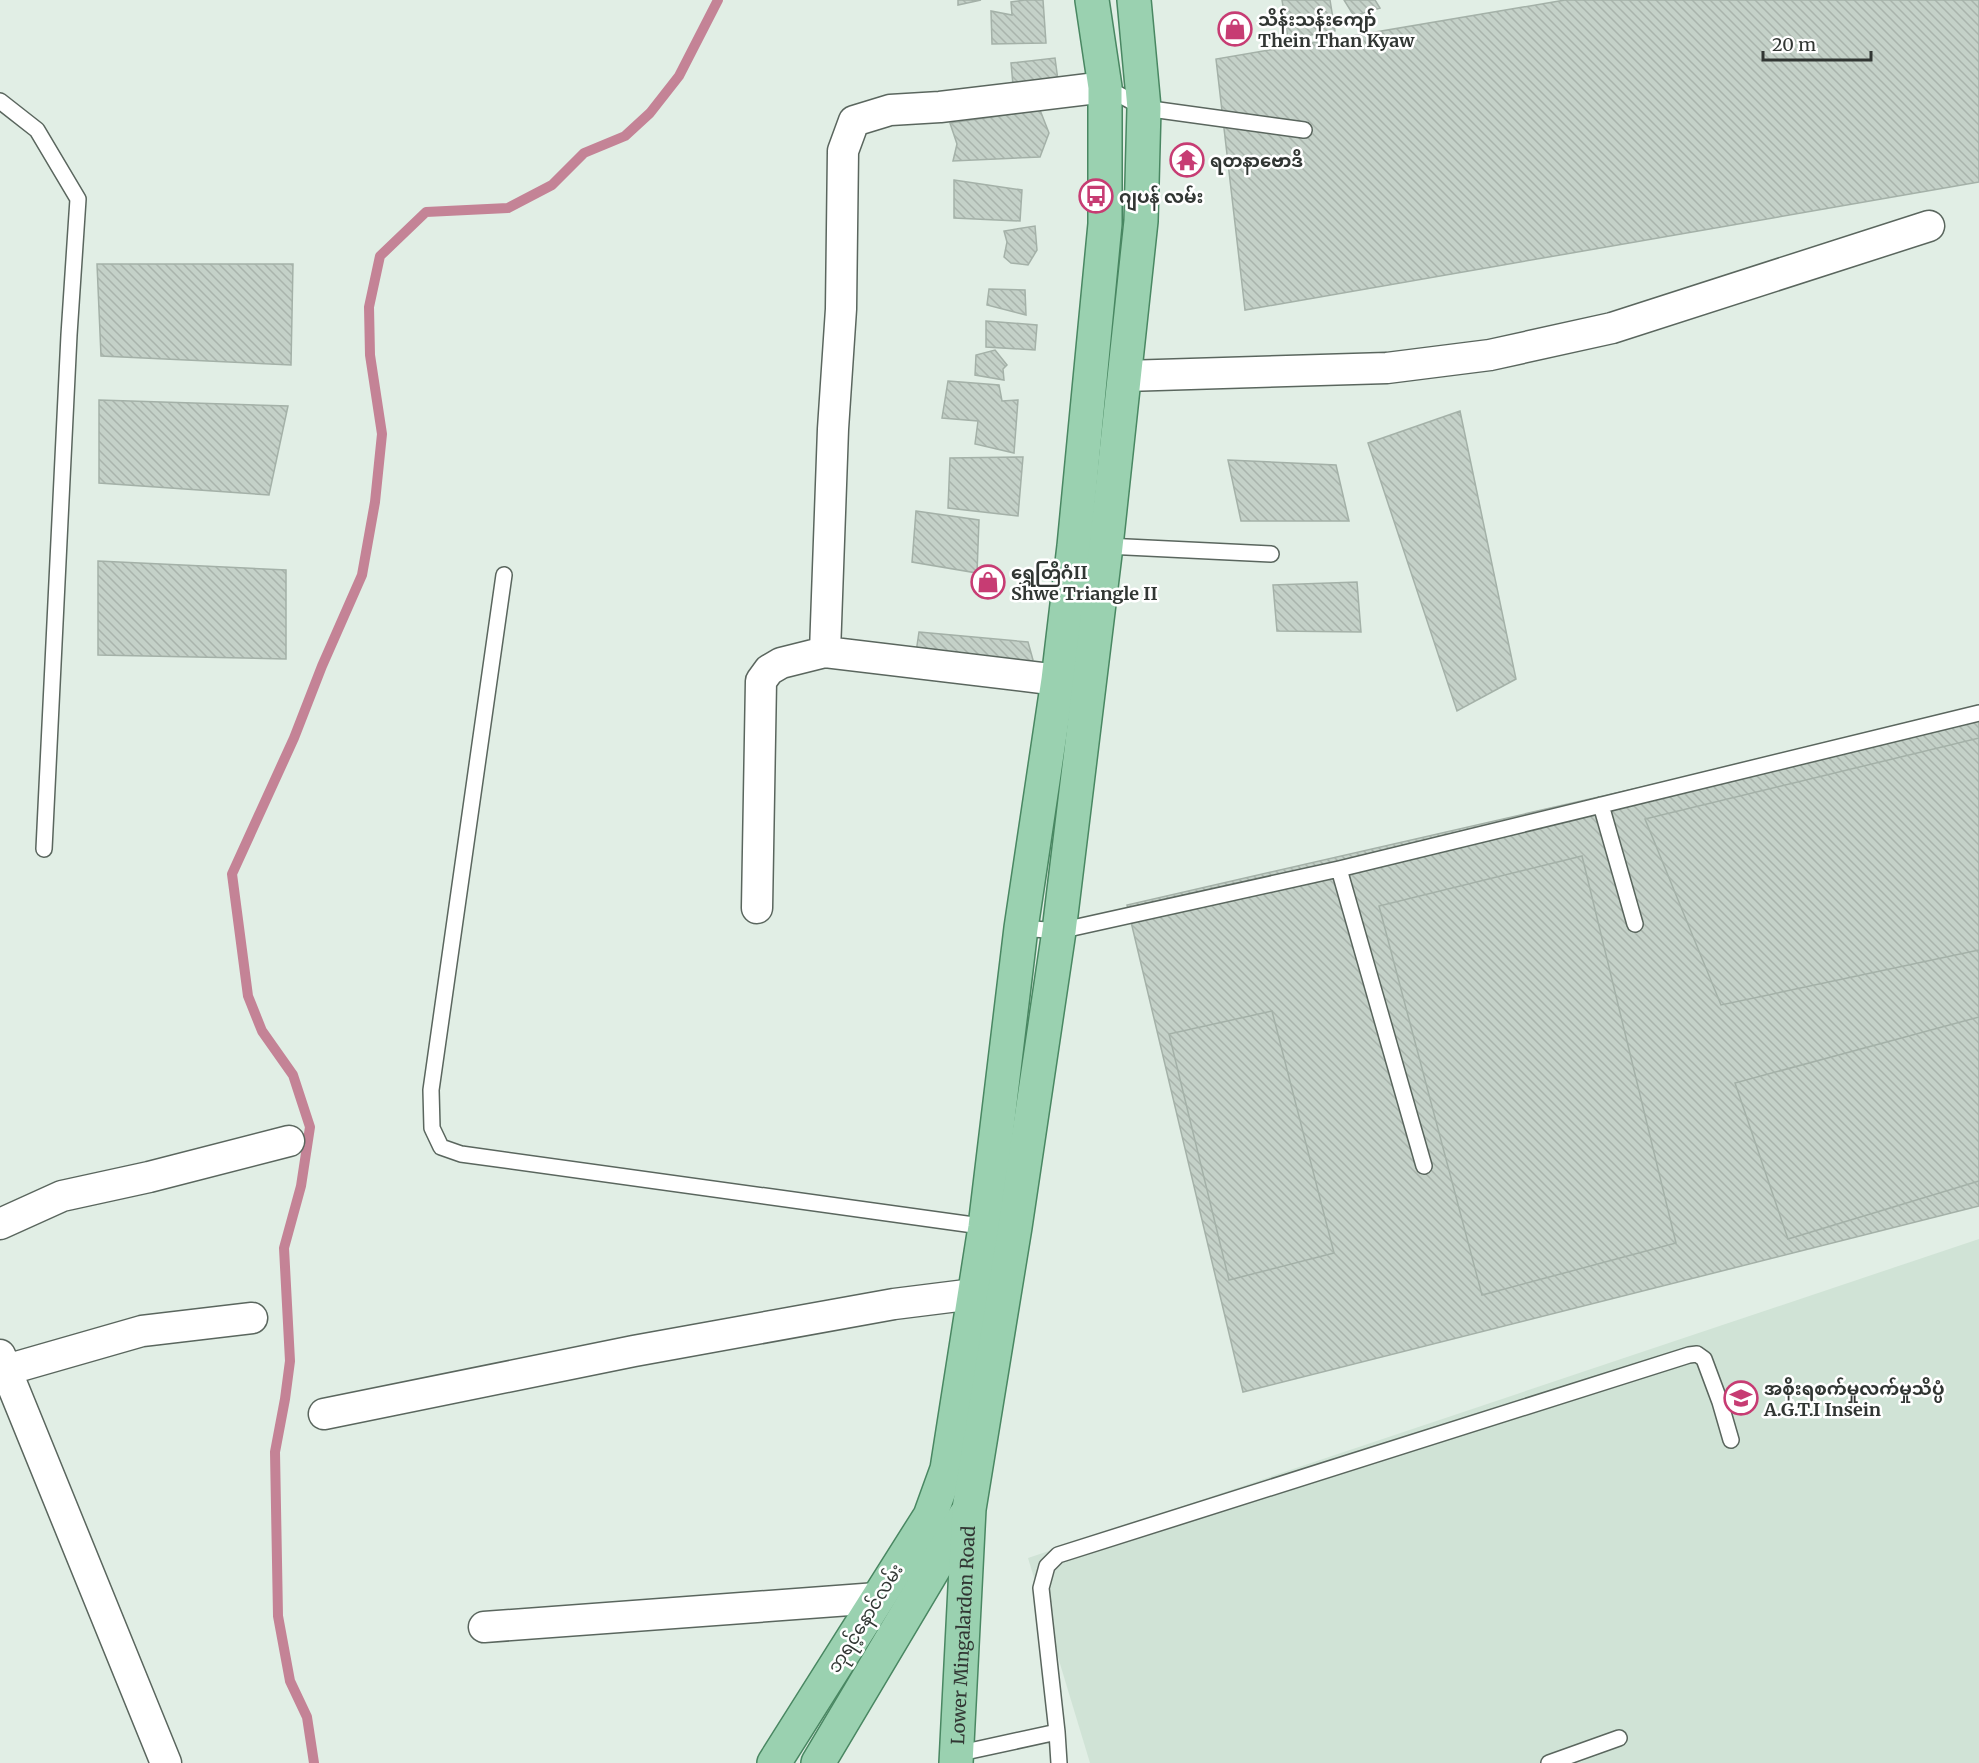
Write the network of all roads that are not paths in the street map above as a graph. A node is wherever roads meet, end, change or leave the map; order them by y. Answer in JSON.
{"nodes":[{"id":1,"x":1092,"y":0,"type":"edge"},
{"id":2,"x":1134,"y":0,"type":"edge"},
{"id":3,"x":1105,"y":87,"type":"junction"},
{"id":4,"x":0,"y":101,"type":"edge"},
{"id":5,"x":1144,"y":108,"type":"junction"},
{"id":6,"x":1304,"y":130,"type":"dead end"},
{"id":7,"x":1929,"y":226,"type":"dead end"},
{"id":8,"x":1125,"y":376,"type":"junction"},
{"id":9,"x":1106,"y":546,"type":"junction"},
{"id":10,"x":1271,"y":554,"type":"dead end"},
{"id":11,"x":504,"y":575,"type":"dead end"},
{"id":12,"x":825,"y":652,"type":"junction"},
{"id":13,"x":1073,"y":683,"type":"junction"},
{"id":14,"x":1979,"y":712,"type":"edge"},
{"id":15,"x":1601,"y":805,"type":"junction"},
{"id":16,"x":44,"y":849,"type":"dead end"},
{"id":17,"x":1339,"y":869,"type":"junction"},
{"id":18,"x":757,"y":908,"type":"dead end"},
{"id":19,"x":1635,"y":924,"type":"dead end"},
{"id":20,"x":1021,"y":928,"type":"junction"},
{"id":21,"x":1059,"y":931,"type":"junction"},
{"id":22,"x":289,"y":1141,"type":"dead end"},
{"id":23,"x":1424,"y":1166,"type":"dead end"},
{"id":24,"x":0,"y":1224,"type":"edge"},
{"id":25,"x":1000,"y":1227,"type":"junction"},
{"id":26,"x":989,"y":1296,"type":"junction"},
{"id":27,"x":252,"y":1318,"type":"dead end"},
{"id":28,"x":3,"y":1362,"type":"edge"},
{"id":29,"x":324,"y":1414,"type":"dead end"},
{"id":30,"x":1731,"y":1440,"type":"dead end"},
{"id":31,"x":947,"y":1469,"type":"junction"},
{"id":32,"x":969,"y":1509,"type":"junction"},
{"id":33,"x":877,"y":1598,"type":"junction"},
{"id":34,"x":484,"y":1627,"type":"dead end"},
{"id":35,"x":1057,"y":1732,"type":"junction"},
{"id":36,"x":1619,"y":1738,"type":"dead end"},
{"id":37,"x":956,"y":1759,"type":"edge"},
{"id":38,"x":166,"y":1763,"type":"edge"},
{"id":39,"x":774,"y":1763,"type":"edge"},
{"id":40,"x":818,"y":1763,"type":"edge"},
{"id":41,"x":1059,"y":1763,"type":"edge"},
{"id":42,"x":1549,"y":1763,"type":"edge"}],
"edges":[{"from":1,"to":3,"type":"main road"},
{"from":2,"to":5,"type":"main road"},
{"from":3,"to":5,"type":"lane"},
{"from":3,"to":12,"type":"street"},
{"from":3,"to":13,"type":"main road"},
{"from":4,"to":16,"type":"lane"},
{"from":5,"to":6,"type":"lane"},
{"from":5,"to":8,"type":"main road"},
{"from":7,"to":8,"type":"street"},
{"from":8,"to":9,"type":"main road"},
{"from":9,"to":10,"type":"lane"},
{"from":9,"to":13,"type":"main road"},
{"from":11,"to":25,"type":"lane"},
{"from":12,"to":13,"type":"street"},
{"from":12,"to":18,"type":"street"},
{"from":13,"to":20,"type":"main road"},
{"from":13,"to":21,"type":"main road"},
{"from":14,"to":15,"type":"lane"},
{"from":15,"to":17,"type":"lane"},
{"from":15,"to":19,"type":"lane"},
{"from":17,"to":21,"type":"lane"},
{"from":17,"to":23,"type":"lane"},
{"from":20,"to":21,"type":"lane"},
{"from":20,"to":25,"type":"main road"},
{"from":21,"to":25,"type":"main road"},
{"from":22,"to":24,"type":"street"},
{"from":25,"to":26,"type":"main road"},
{"from":26,"to":29,"type":"street"},
{"from":26,"to":31,"type":"main road","name":"ဘုရင့်နောင်လမ်း"},
{"from":26,"to":32,"type":"main road"},
{"from":27,"to":28,"type":"street"},
{"from":28,"to":38,"type":"street"},
{"from":30,"to":35,"type":"lane"},
{"from":31,"to":32,"type":"main road"},
{"from":31,"to":33,"type":"main road","name":"ဘုရင့်နောင်လမ်း"},
{"from":32,"to":37,"type":"main road","name":"Lower Mingalardon Road"},
{"from":32,"to":40,"type":"main road","name":"ဘုရင့်နောင်လမ်း"},
{"from":33,"to":34,"type":"street"},
{"from":33,"to":39,"type":"main road","name":"ဘုရင့်နောင်လမ်း"},
{"from":35,"to":37,"type":"lane"},
{"from":35,"to":41,"type":"lane"},
{"from":36,"to":42,"type":"lane"}]}
